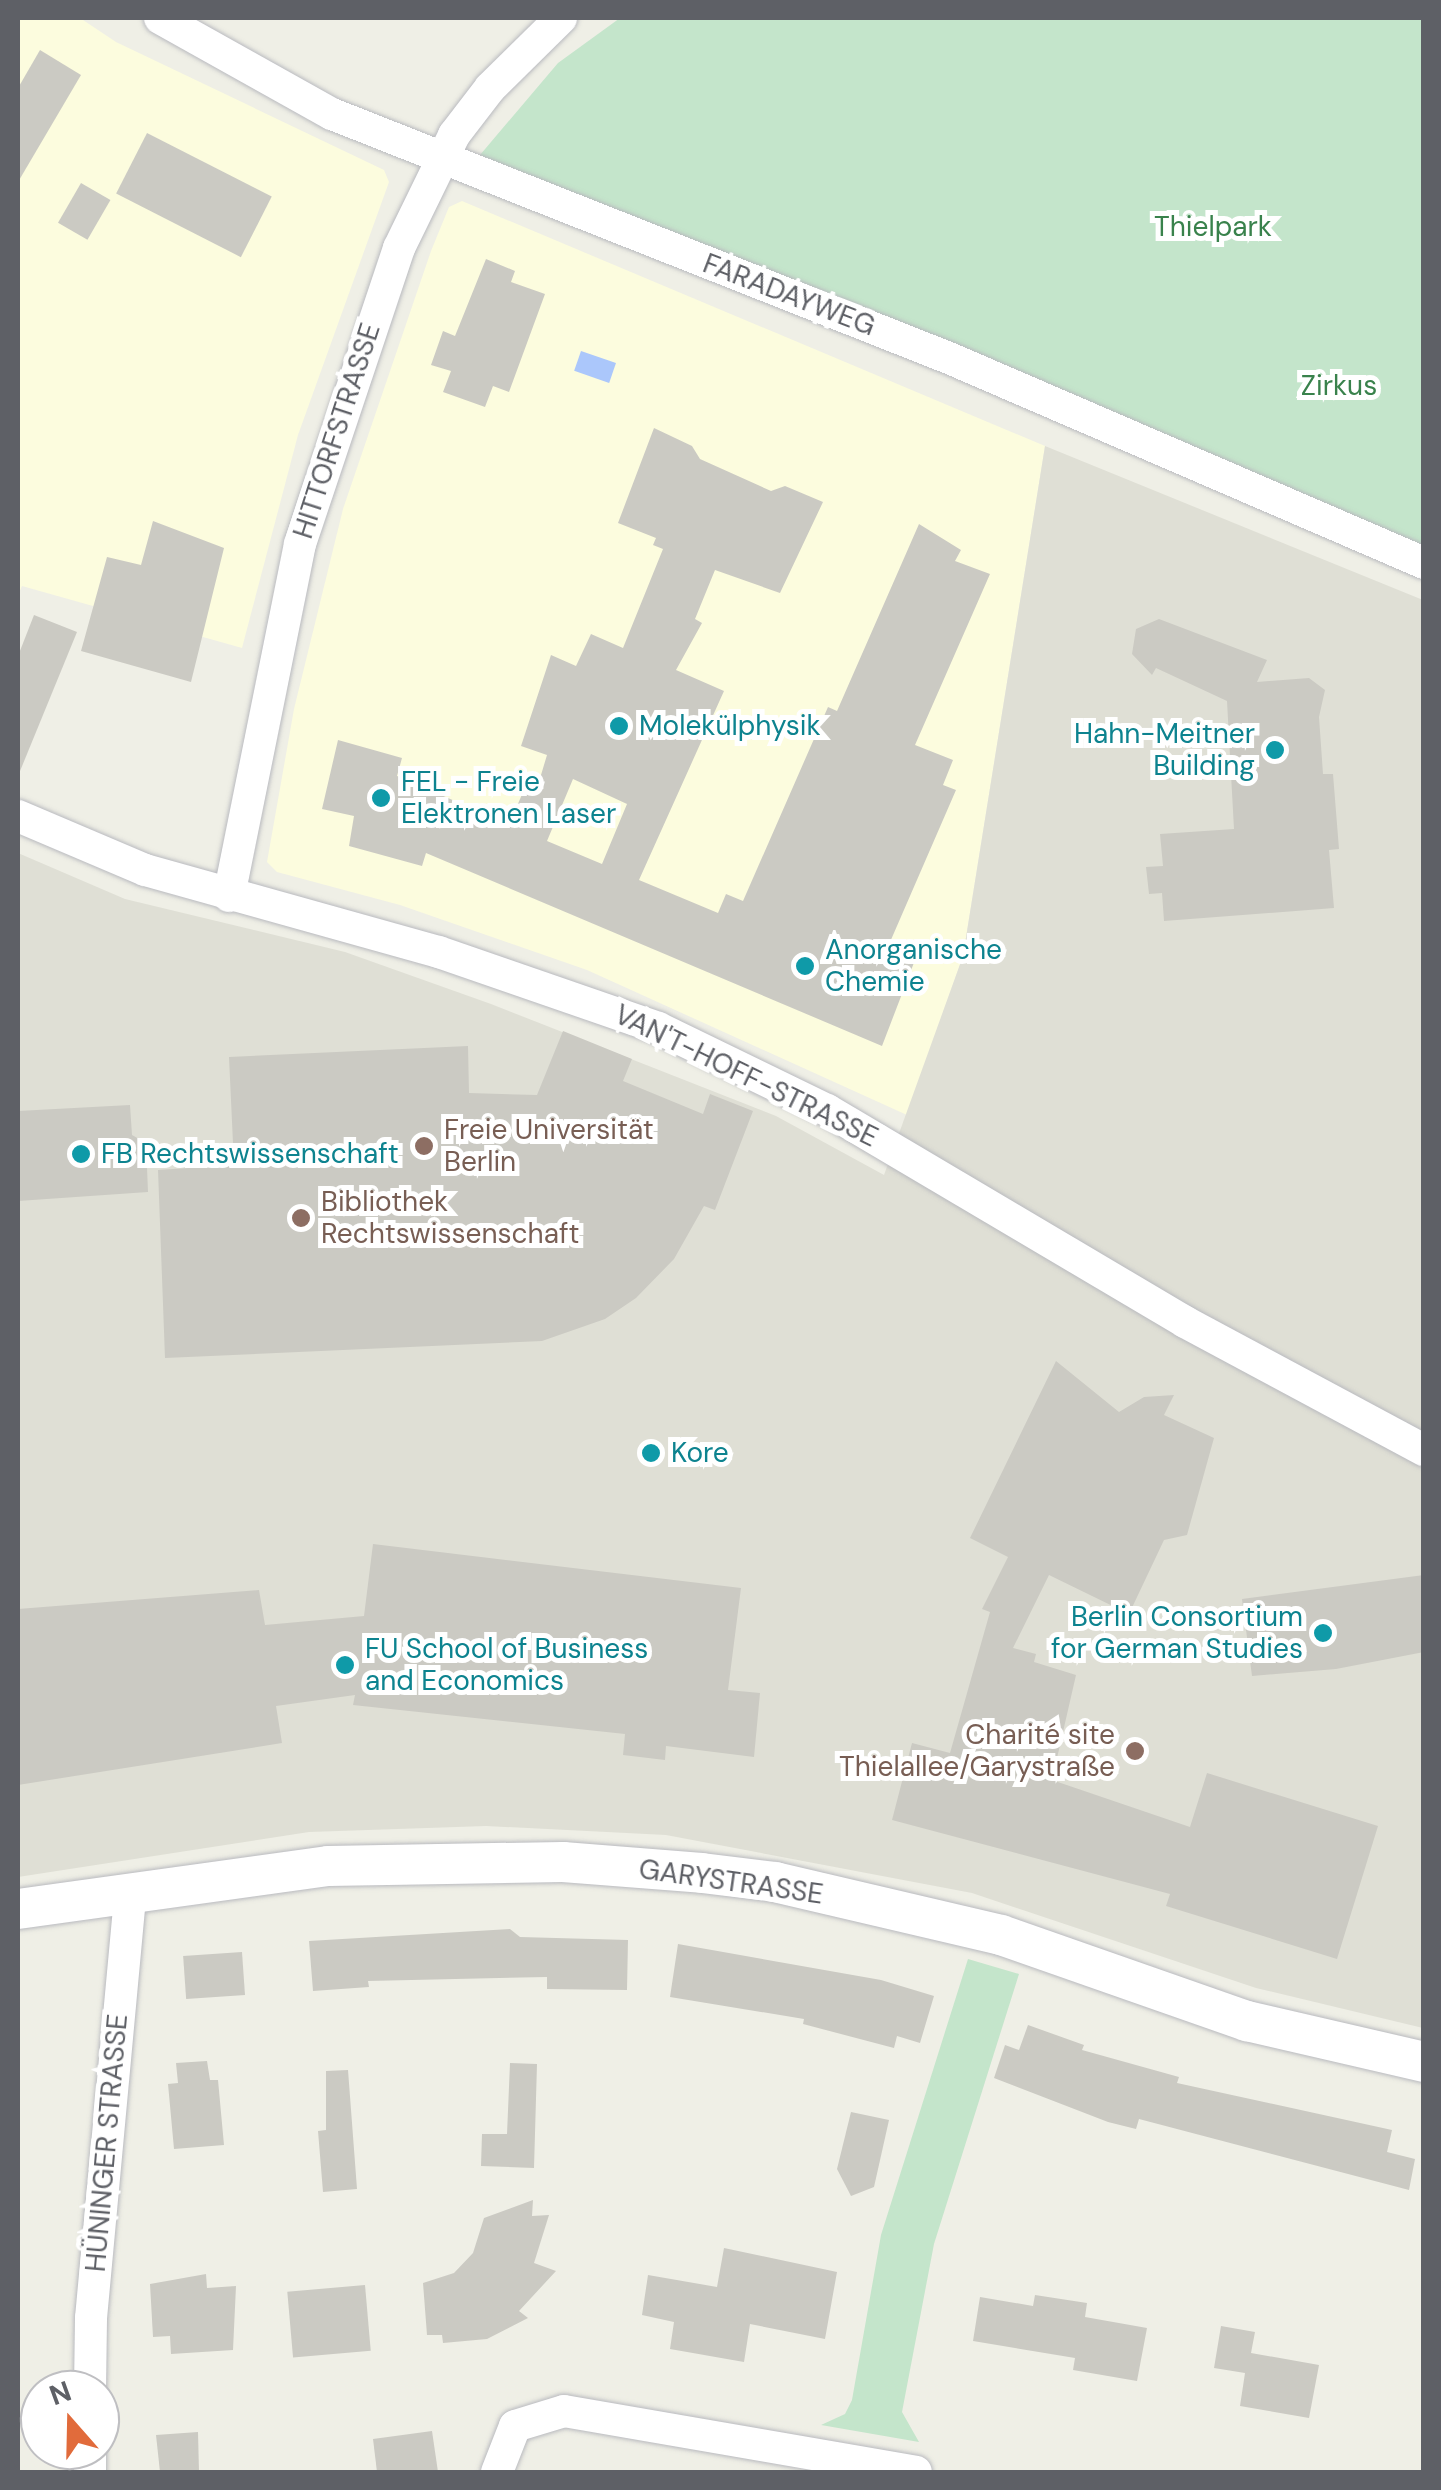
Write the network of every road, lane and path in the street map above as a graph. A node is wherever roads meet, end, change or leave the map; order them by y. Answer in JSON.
{"nodes":[{"id":1,"x":160,"y":18,"type":"edge"},
{"id":2,"x":561,"y":18,"type":"edge"},
{"id":3,"x":440,"y":157,"type":"junction"},
{"id":4,"x":1424,"y":563,"type":"edge"},
{"id":5,"x":18,"y":816,"type":"edge"},
{"id":6,"x":228,"y":896,"type":"junction"},
{"id":7,"x":1424,"y":1450,"type":"edge"},
{"id":8,"x":130,"y":1896,"type":"junction"},
{"id":9,"x":18,"y":1909,"type":"edge"},
{"id":10,"x":1424,"y":2062,"type":"edge"},
{"id":11,"x":90,"y":2370,"type":"edge"},
{"id":12,"x":497,"y":2472,"type":"edge"},
{"id":13,"x":916,"y":2472,"type":"edge"}],
"edges":[{"from":1,"to":3,"type":"street","name":"FARADAYWEG"},
{"from":2,"to":3,"type":"street","name":"HITTORFSTRASSE"},
{"from":3,"to":4,"type":"street","name":"FARADAYWEG"},
{"from":3,"to":6,"type":"street","name":"HITTORFSTRASSE"},
{"from":5,"to":6,"type":"street","name":"VAN'T-HOFF-STRASSE"},
{"from":6,"to":7,"type":"street","name":"VAN'T-HOFF-STRASSE"},
{"from":8,"to":9,"type":"street","name":"GARYSTRASSE"},
{"from":8,"to":10,"type":"street","name":"GARYSTRASSE"},
{"from":8,"to":11,"type":"street","name":"HÜNINGER STRASSE"},
{"from":12,"to":13,"type":"street"}]}
